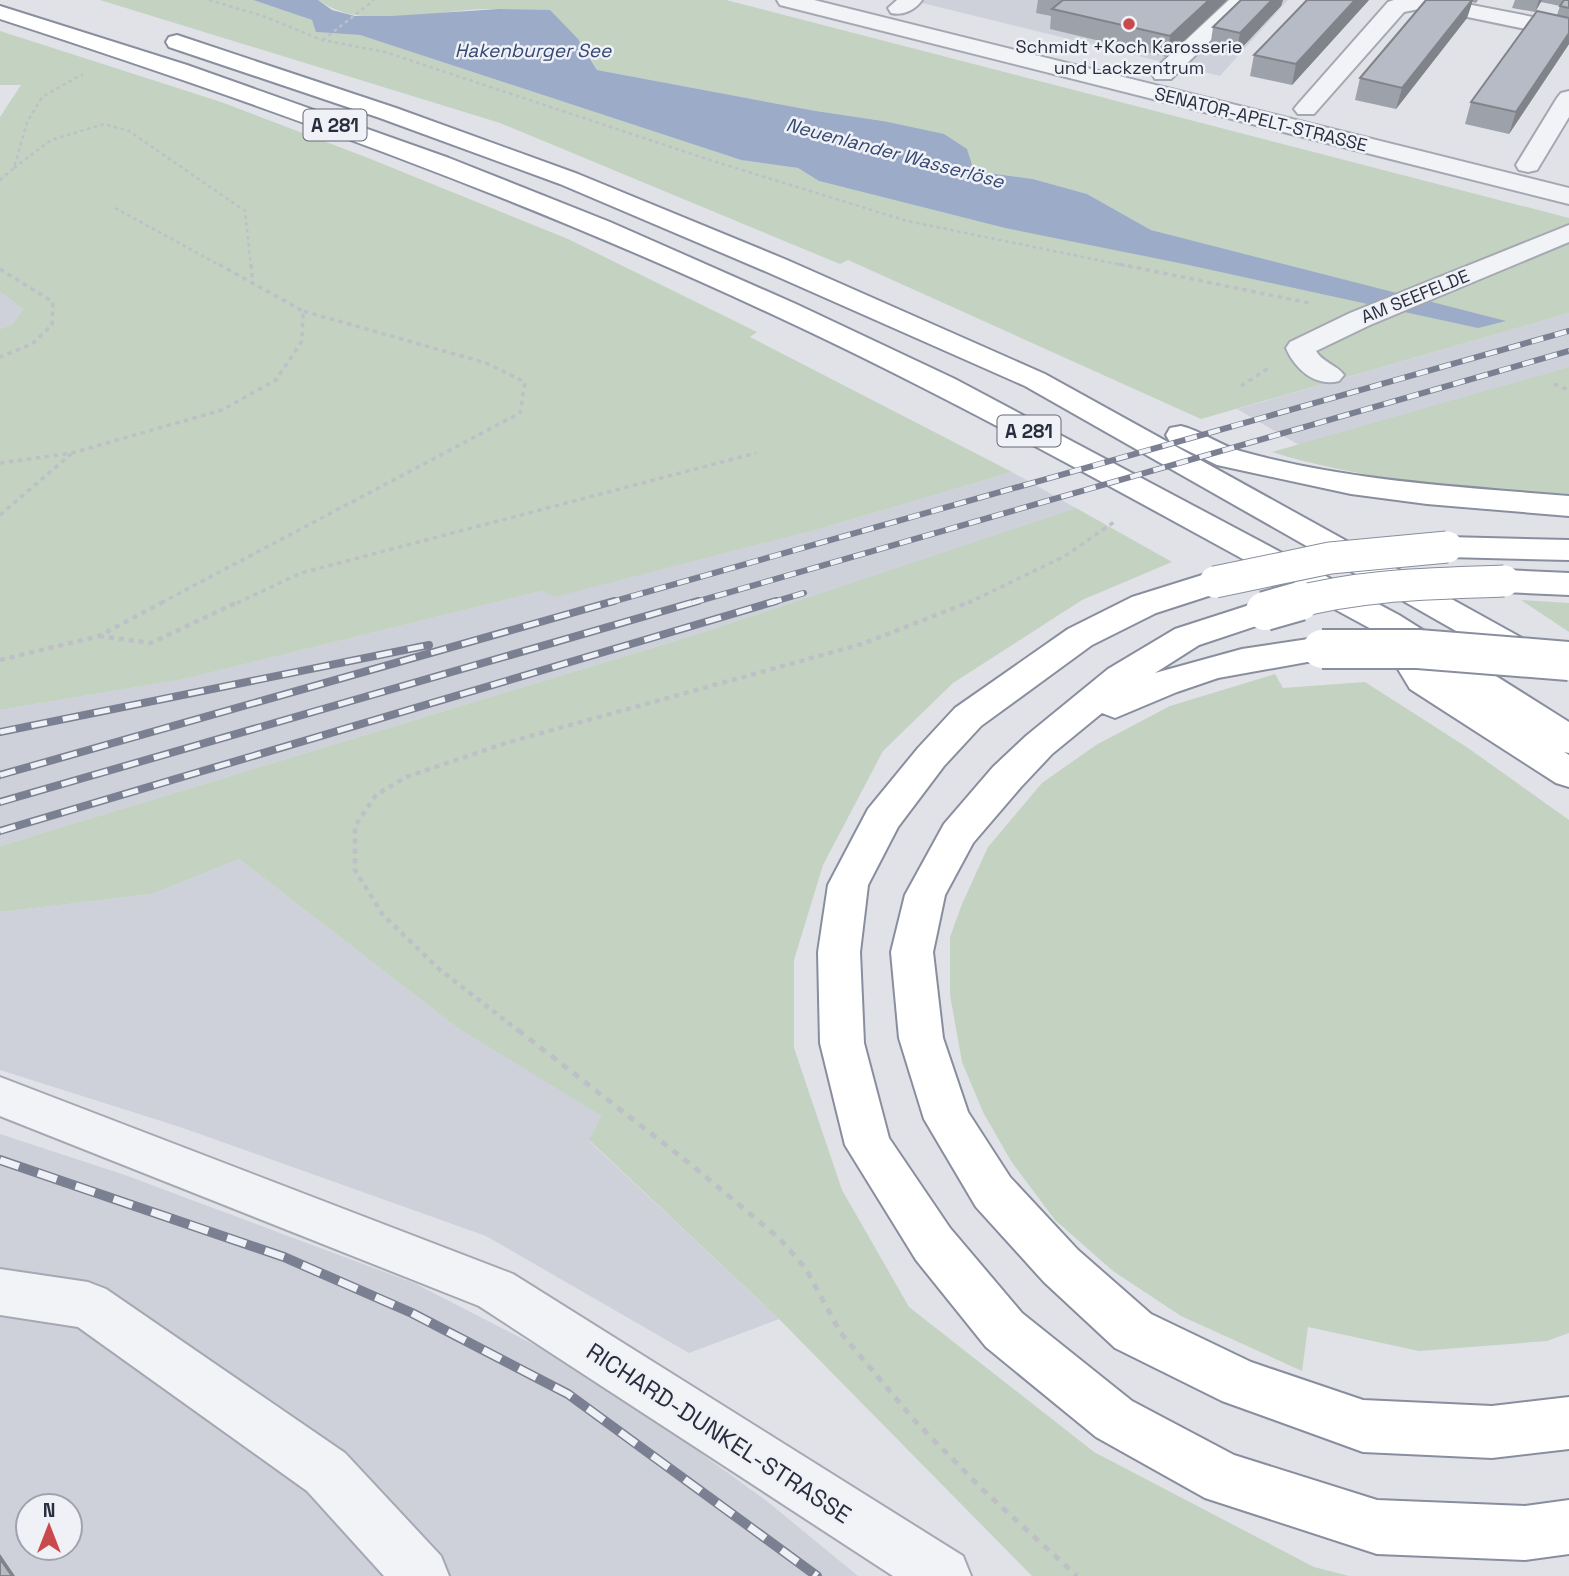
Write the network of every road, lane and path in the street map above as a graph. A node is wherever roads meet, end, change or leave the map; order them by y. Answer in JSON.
{"nodes":[{"id":1,"x":209,"y":0,"type":"edge"},
{"id":2,"x":374,"y":0,"type":"edge"},
{"id":3,"x":788,"y":0,"type":"edge"},
{"id":4,"x":865,"y":0,"type":"edge"},
{"id":5,"x":1241,"y":0,"type":"edge"},
{"id":6,"x":905,"y":4,"type":"edge"},
{"id":7,"x":0,"y":12,"type":"edge"},
{"id":8,"x":1569,"y":31,"type":"edge"},
{"id":9,"x":161,"y":37,"type":"dead end"},
{"id":10,"x":323,"y":40,"type":"junction"},
{"id":11,"x":85,"y":73,"type":"dead end"},
{"id":12,"x":1163,"y":74,"type":"junction"},
{"id":13,"x":1569,"y":98,"type":"edge"},
{"id":14,"x":1306,"y":109,"type":"junction"},
{"id":15,"x":14,"y":168,"type":"junction"},
{"id":16,"x":1529,"y":176,"type":"junction"},
{"id":17,"x":0,"y":180,"type":"edge"},
{"id":18,"x":1569,"y":196,"type":"edge"},
{"id":19,"x":115,"y":208,"type":"dead end"},
{"id":20,"x":1569,"y":233,"type":"edge"},
{"id":21,"x":0,"y":270,"type":"edge"},
{"id":22,"x":253,"y":283,"type":"junction"},
{"id":23,"x":303,"y":311,"type":"junction"},
{"id":24,"x":1371,"y":314,"type":"junction"},
{"id":25,"x":0,"y":357,"type":"edge"},
{"id":26,"x":1329,"y":375,"type":"dead end"},
{"id":27,"x":1035,"y":380,"type":"junction"},
{"id":28,"x":1554,"y":384,"type":"dead end"},
{"id":29,"x":1569,"y":390,"type":"edge"},
{"id":30,"x":72,"y":453,"type":"junction"},
{"id":31,"x":756,"y":453,"type":"dead end"},
{"id":32,"x":0,"y":463,"type":"edge"},
{"id":33,"x":1569,"y":506,"type":"edge"},
{"id":34,"x":0,"y":515,"type":"edge"},
{"id":35,"x":1114,"y":522,"type":"dead end"},
{"id":36,"x":1569,"y":550,"type":"edge"},
{"id":37,"x":1569,"y":583,"type":"edge"},
{"id":38,"x":1387,"y":623,"type":"junction"},
{"id":39,"x":99,"y":636,"type":"junction"},
{"id":40,"x":0,"y":660,"type":"edge"},
{"id":41,"x":1569,"y":661,"type":"edge"},
{"id":42,"x":1569,"y":679,"type":"edge"},
{"id":43,"x":1569,"y":740,"type":"edge"},
{"id":44,"x":1039,"y":745,"type":"junction"},
{"id":45,"x":1569,"y":773,"type":"edge"},
{"id":46,"x":0,"y":1096,"type":"edge"},
{"id":47,"x":0,"y":1292,"type":"edge"},
{"id":48,"x":1569,"y":1423,"type":"edge"},
{"id":49,"x":1569,"y":1527,"type":"edge"},
{"id":50,"x":421,"y":1576,"type":"edge"},
{"id":51,"x":943,"y":1576,"type":"edge"},
{"id":52,"x":1077,"y":1576,"type":"edge"}],
"edges":[{"from":1,"to":10,"type":"path"},
{"from":2,"to":10,"type":"path"},
{"from":3,"to":16,"type":"street","name":"SENATOR-APELT-STRASSE"},
{"from":4,"to":6,"type":"street","name":"SENATOR-APELT-STRASSE"},
{"from":5,"to":12,"type":"street"},
{"from":6,"to":12,"type":"street","name":"SENATOR-APELT-STRASSE"},
{"from":7,"to":38,"type":"highway","number":"A 281"},
{"from":8,"to":14,"type":"street"},
{"from":9,"to":27,"type":"highway","number":"A 281"},
{"from":10,"to":24,"type":"path"},
{"from":11,"to":15,"type":"path"},
{"from":12,"to":14,"type":"street","name":"SENATOR-APELT-STRASSE"},
{"from":13,"to":16,"type":"street"},
{"from":14,"to":16,"type":"street","name":"SENATOR-APELT-STRASSE"},
{"from":15,"to":17,"type":"path"},
{"from":15,"to":22,"type":"path"},
{"from":16,"to":18,"type":"street","name":"SENATOR-APELT-STRASSE"},
{"from":19,"to":22,"type":"path"},
{"from":20,"to":24,"type":"street","name":"AM SEEFELDE"},
{"from":21,"to":25,"type":"path"},
{"from":22,"to":23,"type":"path"},
{"from":23,"to":30,"type":"path"},
{"from":23,"to":39,"type":"path"},
{"from":24,"to":26,"type":"street","name":"AM SEEFELDE"},
{"from":27,"to":33,"type":"highway"},
{"from":27,"to":42,"type":"highway","number":"A 281"},
{"from":28,"to":29,"type":"path"},
{"from":30,"to":32,"type":"path"},
{"from":30,"to":34,"type":"path"},
{"from":31,"to":39,"type":"path"},
{"from":35,"to":52,"type":"path"},
{"from":36,"to":49,"type":"highway","bridge":true},
{"from":37,"to":44,"type":"highway","bridge":true},
{"from":38,"to":43,"type":"highway","number":"A 281"},
{"from":38,"to":45,"type":"highway"},
{"from":39,"to":40,"type":"path"},
{"from":41,"to":44,"type":"highway","bridge":true},
{"from":44,"to":48,"type":"highway"},
{"from":46,"to":51,"type":"street","name":"RICHARD-DUNKEL-STRASSE"},
{"from":47,"to":50,"type":"street"}]}
